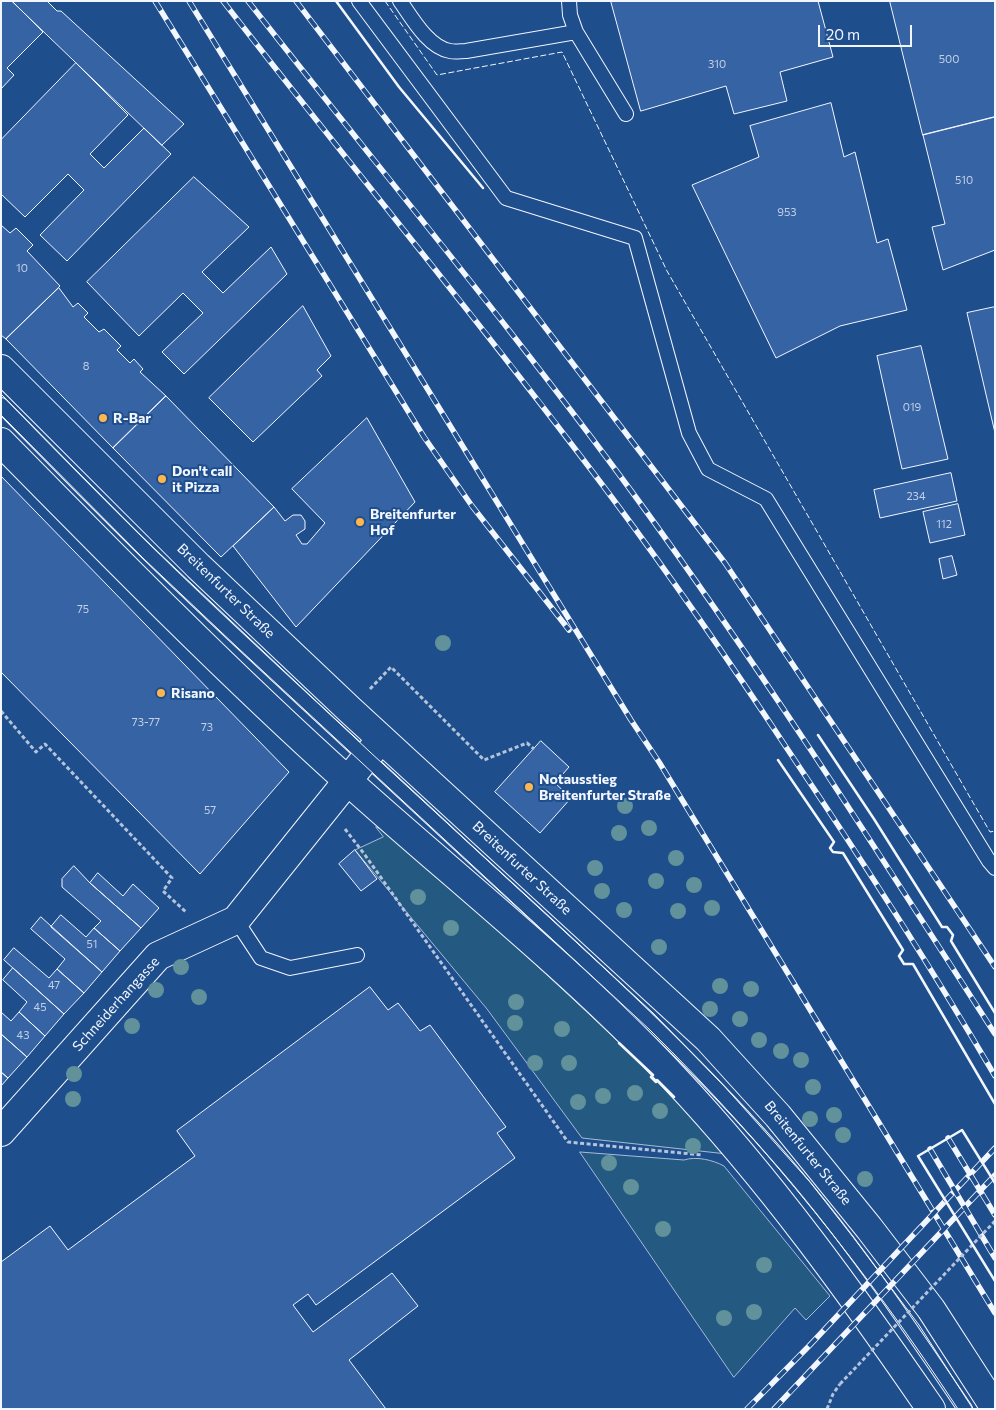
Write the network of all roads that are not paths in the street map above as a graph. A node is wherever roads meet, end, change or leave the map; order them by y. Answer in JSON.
{"nodes":[{"id":1,"x":359,"y":1,"type":"edge"},
{"id":2,"x":400,"y":1,"type":"edge"},
{"id":3,"x":569,"y":1,"type":"edge"},
{"id":4,"x":576,"y":32,"type":"junction"},
{"id":5,"x":626,"y":114,"type":"dead end"},
{"id":6,"x":1,"y":369,"type":"edge"},
{"id":7,"x":1,"y":406,"type":"edge"},
{"id":8,"x":1,"y":442,"type":"edge"},
{"id":9,"x":374,"y":748,"type":"junction"},
{"id":10,"x":348,"y":781,"type":"junction"},
{"id":11,"x":995,"y":868,"type":"edge"},
{"id":12,"x":236,"y":920,"type":"junction"},
{"id":13,"x":357,"y":955,"type":"dead end"},
{"id":14,"x":1,"y":1132,"type":"edge"},
{"id":15,"x":995,"y":1408,"type":"edge"},
{"id":16,"x":931,"y":1409,"type":"edge"},
{"id":17,"x":965,"y":1409,"type":"edge"}],
"edges":[{"from":1,"to":11,"type":"lane"},
{"from":2,"to":4,"type":"lane"},
{"from":3,"to":4,"type":"lane"},
{"from":4,"to":5,"type":"lane"},
{"from":6,"to":9,"type":"main road","name":"Breitenfurter Straße"},
{"from":7,"to":9,"type":"lane","name":"Breitenfurter Straße"},
{"from":8,"to":10,"type":"main road"},
{"from":9,"to":10,"type":"main road","name":"Schneiderhangasse"},
{"from":9,"to":15,"type":"main road","name":"Breitenfurter Straße"},
{"from":9,"to":17,"type":"lane","name":"Breitenfurter Straße"},
{"from":10,"to":12,"type":"main road","name":"Schneiderhangasse"},
{"from":10,"to":16,"type":"main road"},
{"from":12,"to":13,"type":"lane"},
{"from":12,"to":14,"type":"main road","name":"Schneiderhangasse"}]}
